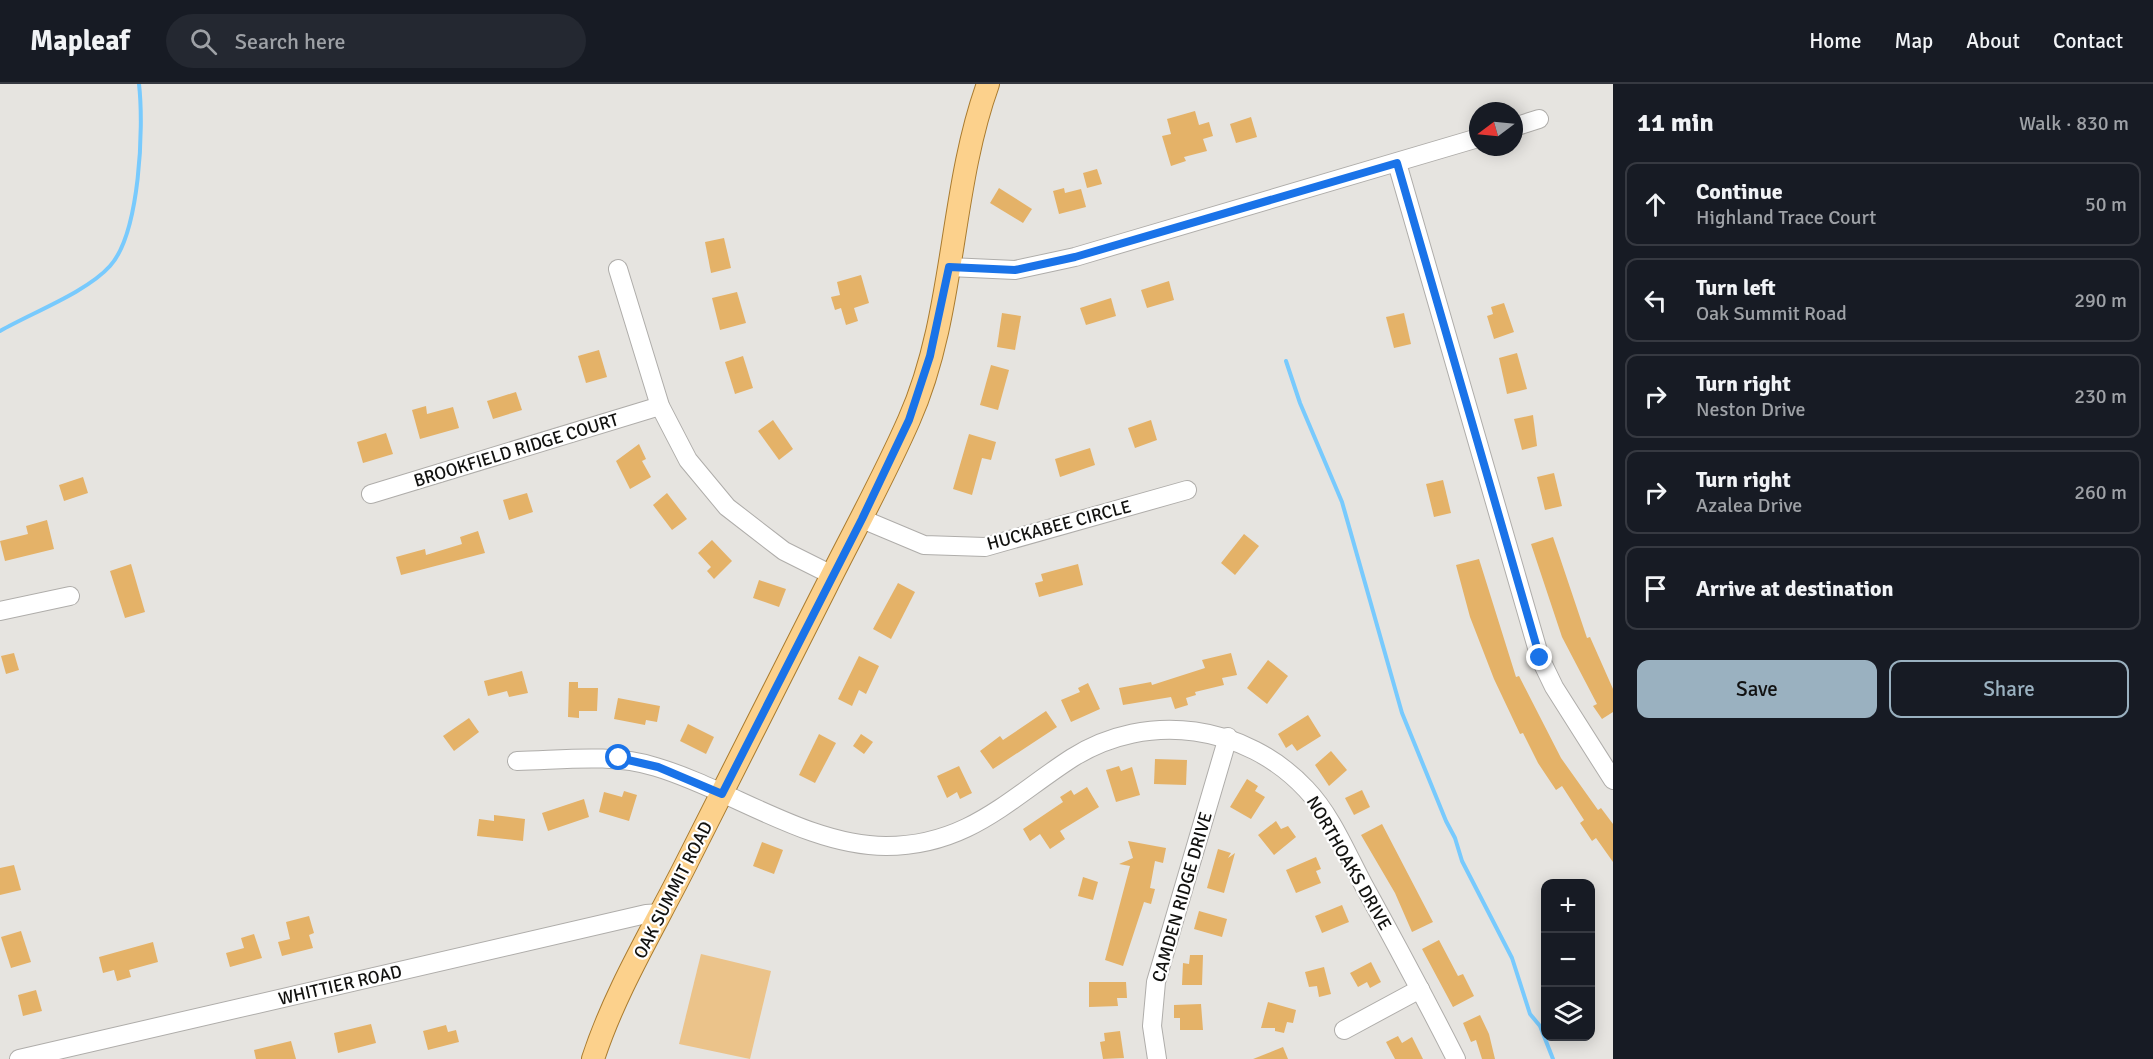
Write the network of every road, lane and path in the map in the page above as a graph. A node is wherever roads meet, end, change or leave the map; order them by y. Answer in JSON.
{"nodes":[{"id":1,"x":988,"y":84,"type":"edge"},
{"id":2,"x":1539,"y":119,"type":"dead end"},
{"id":3,"x":1523,"y":124,"type":"edge"},
{"id":4,"x":1469,"y":141,"type":"edge"},
{"id":5,"x":1397,"y":163,"type":"junction"},
{"id":6,"x":949,"y":267,"type":"junction"},
{"id":7,"x":618,"y":268,"type":"dead end"},
{"id":8,"x":660,"y":406,"type":"junction"},
{"id":9,"x":1187,"y":490,"type":"dead end"},
{"id":10,"x":371,"y":494,"type":"dead end"},
{"id":11,"x":862,"y":519,"type":"junction"},
{"id":12,"x":832,"y":575,"type":"junction"},
{"id":13,"x":70,"y":596,"type":"dead end"},
{"id":14,"x":0,"y":611,"type":"edge"},
{"id":15,"x":1228,"y":737,"type":"junction"},
{"id":16,"x":518,"y":761,"type":"dead end"},
{"id":17,"x":1613,"y":780,"type":"edge"},
{"id":18,"x":722,"y":794,"type":"junction"},
{"id":19,"x":661,"y":913,"type":"junction"},
{"id":20,"x":1420,"y":989,"type":"junction"},
{"id":21,"x":1344,"y":1030,"type":"dead end"},
{"id":22,"x":19,"y":1059,"type":"edge"},
{"id":23,"x":593,"y":1059,"type":"edge"},
{"id":24,"x":1157,"y":1059,"type":"edge"},
{"id":25,"x":1456,"y":1059,"type":"edge"}],
"edges":[{"from":1,"to":6,"type":"main road","name":"OAK SUMMIT ROAD"},
{"from":2,"to":3,"type":"street"},
{"from":4,"to":5,"type":"street"},
{"from":5,"to":6,"type":"street"},
{"from":5,"to":17,"type":"street"},
{"from":6,"to":11,"type":"main road","name":"OAK SUMMIT ROAD"},
{"from":7,"to":8,"type":"street"},
{"from":8,"to":10,"type":"street","name":"BROOKFIELD RIDGE COURT"},
{"from":8,"to":12,"type":"street"},
{"from":9,"to":11,"type":"street","name":"HUCKABEE CIRCLE"},
{"from":11,"to":12,"type":"main road","name":"OAK SUMMIT ROAD"},
{"from":12,"to":18,"type":"main road","name":"OAK SUMMIT ROAD"},
{"from":13,"to":14,"type":"street"},
{"from":15,"to":18,"type":"street","name":"NORTHOAKS DRIVE"},
{"from":15,"to":20,"type":"street","name":"NORTHOAKS DRIVE"},
{"from":15,"to":24,"type":"street","name":"CAMDEN RIDGE DRIVE"},
{"from":16,"to":18,"type":"street","name":"NORTHOAKS DRIVE"},
{"from":18,"to":19,"type":"main road","name":"OAK SUMMIT ROAD"},
{"from":19,"to":22,"type":"street","name":"WHITTIER ROAD"},
{"from":19,"to":23,"type":"main road","name":"OAK SUMMIT ROAD"},
{"from":20,"to":21,"type":"street"},
{"from":20,"to":25,"type":"street","name":"NORTHOAKS DRIVE"}]}
